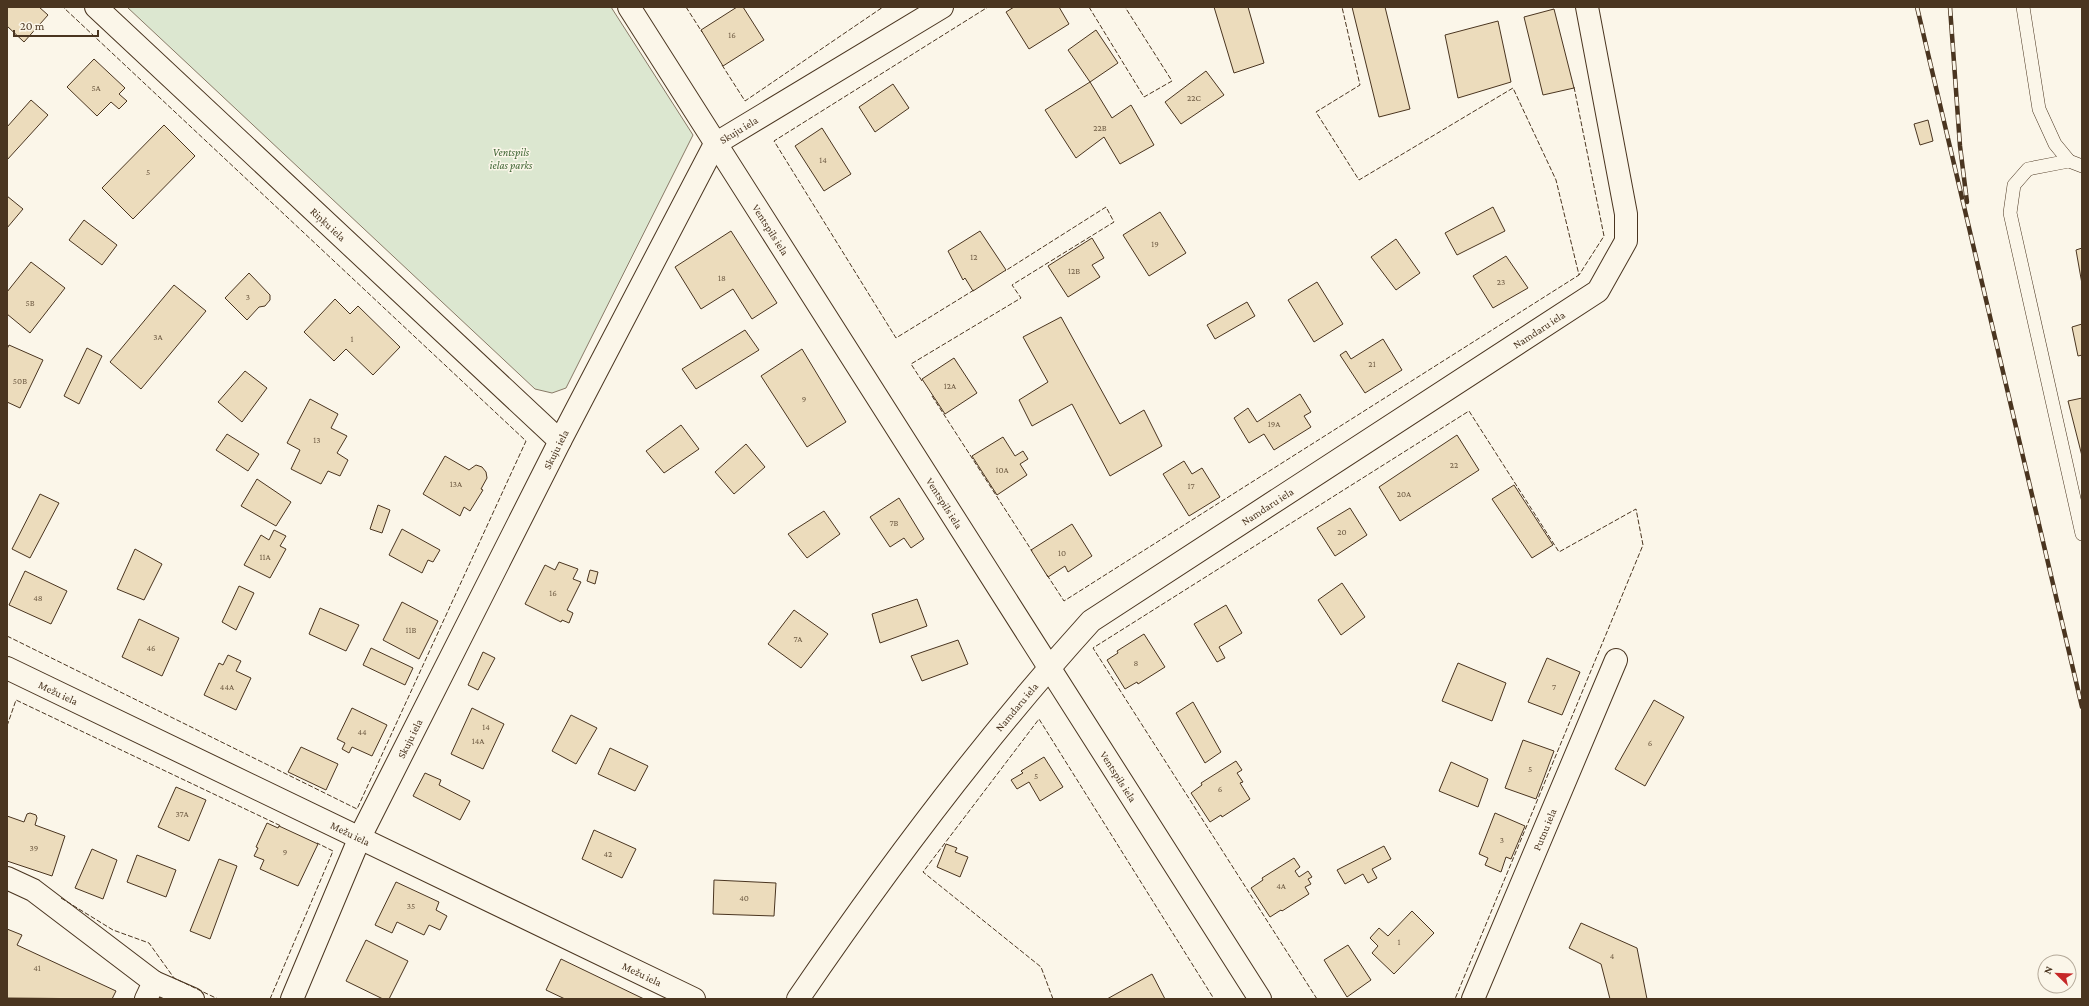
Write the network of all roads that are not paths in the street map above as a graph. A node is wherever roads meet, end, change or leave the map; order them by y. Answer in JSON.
{"nodes":[{"id":1,"x":96,"y":7,"type":"edge"},
{"id":2,"x":629,"y":7,"type":"edge"},
{"id":3,"x":942,"y":7,"type":"edge"},
{"id":4,"x":1587,"y":7,"type":"edge"},
{"id":5,"x":2023,"y":7,"type":"edge"},
{"id":6,"x":715,"y":144,"type":"junction"},
{"id":7,"x":2069,"y":161,"type":"junction"},
{"id":8,"x":2082,"y":166,"type":"edge"},
{"id":9,"x":560,"y":441,"type":"junction"},
{"id":10,"x":2082,"y":534,"type":"edge"},
{"id":11,"x":1616,"y":660,"type":"dead end"},
{"id":12,"x":1049,"y":667,"type":"junction"},
{"id":13,"x":7,"y":668,"type":"edge"},
{"id":14,"x":360,"y":837,"type":"junction"},
{"id":15,"x":7,"y":878,"type":"edge"},
{"id":16,"x":150,"y":991,"type":"edge"},
{"id":17,"x":193,"y":999,"type":"edge"},
{"id":18,"x":292,"y":999,"type":"edge"},
{"id":19,"x":694,"y":999,"type":"edge"},
{"id":20,"x":798,"y":999,"type":"edge"},
{"id":21,"x":1260,"y":999,"type":"edge"},
{"id":22,"x":1473,"y":999,"type":"edge"}],
"edges":[{"from":1,"to":9,"type":"street","name":"Riņķu iela"},
{"from":2,"to":6,"type":"street","name":"Ventspils iela"},
{"from":3,"to":6,"type":"street","name":"Skuju iela"},
{"from":4,"to":12,"type":"street","name":"Namdaru iela"},
{"from":5,"to":7,"type":"lane"},
{"from":6,"to":9,"type":"street","name":"Skuju iela"},
{"from":6,"to":12,"type":"street","name":"Ventspils iela"},
{"from":7,"to":8,"type":"lane"},
{"from":7,"to":10,"type":"lane"},
{"from":9,"to":14,"type":"street","name":"Skuju iela"},
{"from":11,"to":22,"type":"street","name":"Putnu iela"},
{"from":12,"to":20,"type":"street","name":"Namdaru iela"},
{"from":12,"to":21,"type":"street","name":"Ventspils iela"},
{"from":13,"to":14,"type":"street","name":"Mežu iela"},
{"from":14,"to":18,"type":"street","name":"Skuju iela"},
{"from":14,"to":19,"type":"street","name":"Mežu iela"},
{"from":15,"to":16,"type":"street"},
{"from":16,"to":17,"type":"street"}]}
